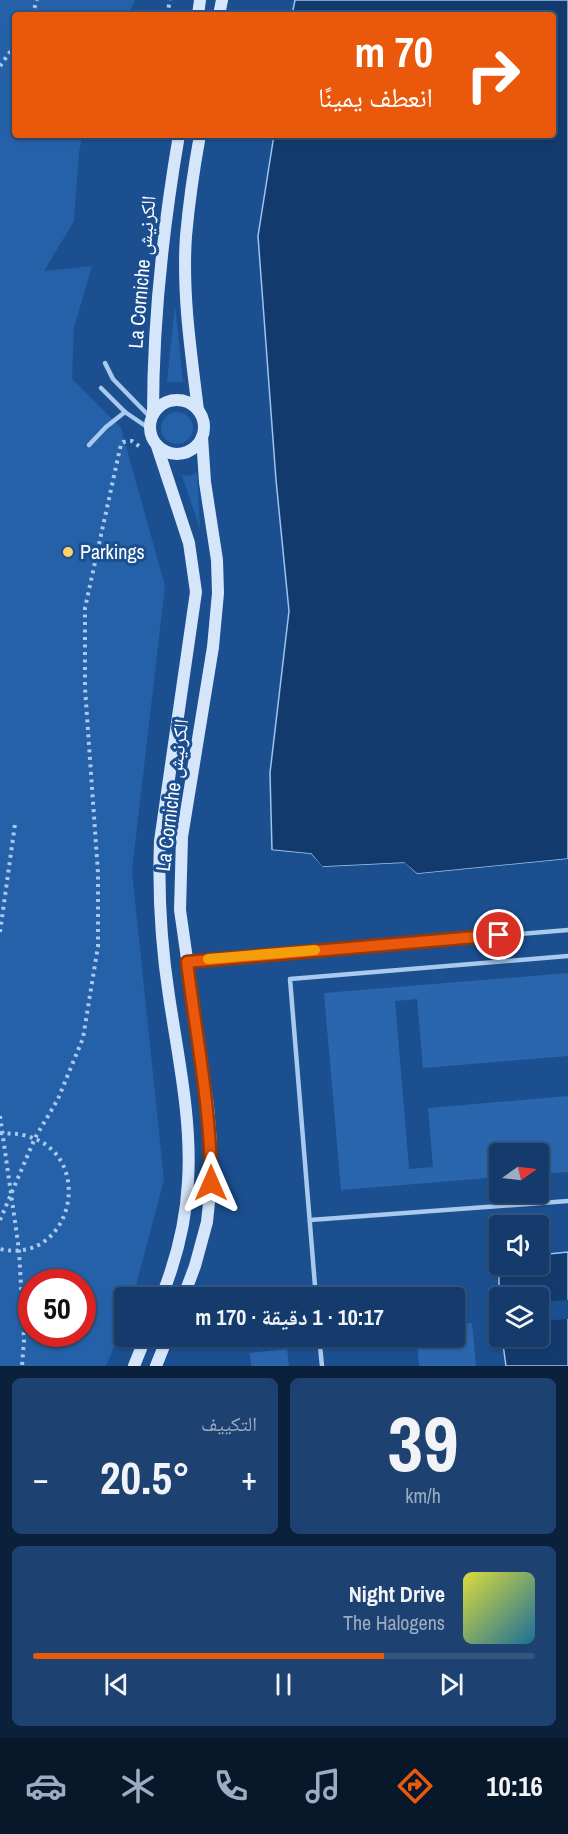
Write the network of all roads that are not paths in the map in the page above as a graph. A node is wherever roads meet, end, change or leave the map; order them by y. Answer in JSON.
{"nodes":[{"id":1,"x":179,"y":138,"type":"edge"},
{"id":2,"x":200,"y":138,"type":"edge"},
{"id":3,"x":105,"y":363,"type":"dead end"},
{"id":4,"x":101,"y":388,"type":"dead end"},
{"id":5,"x":198,"y":410,"type":"junction"},
{"id":6,"x":125,"y":412,"type":"junction"},
{"id":7,"x":151,"y":420,"type":"junction"},
{"id":8,"x":202,"y":437,"type":"junction"},
{"id":9,"x":89,"y":445,"type":"dead end"},
{"id":10,"x":157,"y":446,"type":"junction"},
{"id":11,"x":568,"y":930,"type":"edge"},
{"id":12,"x":568,"y":956,"type":"edge"},
{"id":13,"x":187,"y":962,"type":"junction"},
{"id":14,"x":568,"y":1202,"type":"edge"},
{"id":15,"x":310,"y":1220,"type":"junction"},
{"id":16,"x":165,"y":1287,"type":"edge"},
{"id":17,"x":187,"y":1287,"type":"edge"},
{"id":18,"x":315,"y":1287,"type":"edge"},
{"id":19,"x":142,"y":1347,"type":"edge"},
{"id":20,"x":164,"y":1347,"type":"edge"},
{"id":21,"x":320,"y":1347,"type":"edge"},
{"id":22,"x":134,"y":1366,"type":"edge"},
{"id":23,"x":156,"y":1366,"type":"edge"},
{"id":24,"x":321,"y":1366,"type":"edge"}],
"edges":[{"from":1,"to":7,"type":"main road","name":"La Corniche الكرنيش"},
{"from":2,"to":5,"type":"main road","name":"La Corniche الكرنيش"},
{"from":3,"to":7,"type":"lane"},
{"from":4,"to":6,"type":"lane"},
{"from":5,"to":7,"type":"main road"},
{"from":5,"to":8,"type":"main road"},
{"from":6,"to":7,"type":"lane"},
{"from":6,"to":9,"type":"lane"},
{"from":7,"to":10,"type":"main road"},
{"from":8,"to":10,"type":"main road"},
{"from":8,"to":13,"type":"main road","name":"La Corniche الكرنيش"},
{"from":10,"to":16,"type":"main road","name":"La Corniche الكرنيش"},
{"from":11,"to":13,"type":"lane"},
{"from":12,"to":15,"type":"lane"},
{"from":13,"to":17,"type":"main road","name":"La Corniche الكرنيش"},
{"from":14,"to":15,"type":"lane"},
{"from":15,"to":18,"type":"lane"},
{"from":19,"to":22,"type":"main road"},
{"from":20,"to":23,"type":"main road"},
{"from":21,"to":24,"type":"lane"}]}
